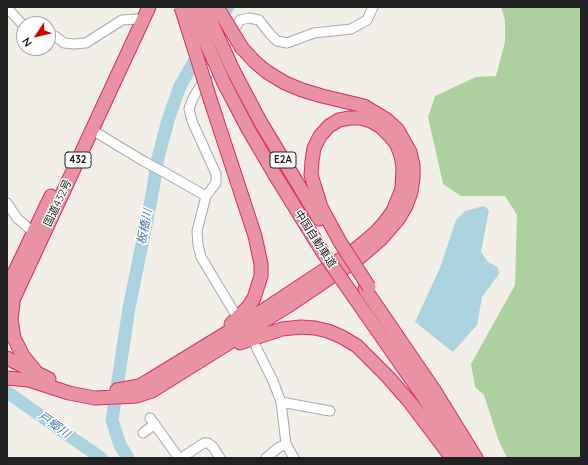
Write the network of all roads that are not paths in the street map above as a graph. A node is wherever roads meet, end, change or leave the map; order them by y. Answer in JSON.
{"nodes":[{"id":1,"x":142,"y":7,"type":"edge"},
{"id":2,"x":149,"y":7,"type":"edge"},
{"id":3,"x":180,"y":7,"type":"edge"},
{"id":4,"x":190,"y":7,"type":"edge"},
{"id":5,"x":204,"y":7,"type":"edge"},
{"id":6,"x":217,"y":7,"type":"edge"},
{"id":7,"x":373,"y":7,"type":"edge"},
{"id":8,"x":7,"y":8,"type":"edge"},
{"id":9,"x":16,"y":18,"type":"edge"},
{"id":10,"x":137,"y":20,"type":"junction"},
{"id":11,"x":56,"y":37,"type":"edge"},
{"id":12,"x":92,"y":130,"type":"junction"},
{"id":13,"x":206,"y":196,"type":"junction"},
{"id":14,"x":7,"y":203,"type":"edge"},
{"id":15,"x":34,"y":233,"type":"junction"},
{"id":16,"x":338,"y":243,"type":"junction"},
{"id":17,"x":11,"y":293,"type":"edge"},
{"id":18,"x":234,"y":312,"type":"dead end"},
{"id":19,"x":7,"y":313,"type":"edge"},
{"id":20,"x":256,"y":347,"type":"dead end"},
{"id":21,"x":210,"y":350,"type":"junction"},
{"id":22,"x":7,"y":358,"type":"edge"},
{"id":23,"x":7,"y":366,"type":"edge"},
{"id":24,"x":7,"y":378,"type":"edge"},
{"id":25,"x":43,"y":380,"type":"junction"},
{"id":26,"x":281,"y":402,"type":"junction"},
{"id":27,"x":330,"y":411,"type":"dead end"},
{"id":28,"x":143,"y":433,"type":"dead end"},
{"id":29,"x":286,"y":444,"type":"junction"},
{"id":30,"x":180,"y":458,"type":"edge"},
{"id":31,"x":220,"y":458,"type":"edge"},
{"id":32,"x":266,"y":458,"type":"edge"},
{"id":33,"x":294,"y":458,"type":"edge"},
{"id":34,"x":452,"y":458,"type":"edge"},
{"id":35,"x":462,"y":458,"type":"edge"},
{"id":36,"x":476,"y":458,"type":"edge"}],
"edges":[{"from":1,"to":10,"type":"highway","name":"国道432号","number":"432"},
{"from":2,"to":12,"type":"highway","name":"国道432号","number":"432"},
{"from":3,"to":21,"type":"highway","bridge":true},
{"from":4,"to":35,"type":"highway","name":"中国自動車道","number":"E2A","bridge":true},
{"from":5,"to":16,"type":"highway","name":"中国自動車道","number":"E2A","bridge":true},
{"from":6,"to":21,"type":"highway","bridge":true},
{"from":7,"to":13,"type":"street"},
{"from":8,"to":9,"type":"street"},
{"from":10,"to":11,"type":"street"},
{"from":10,"to":15,"type":"highway","name":"国道432号","number":"432"},
{"from":12,"to":13,"type":"street"},
{"from":12,"to":17,"type":"highway","name":"国道432号","number":"432"},
{"from":13,"to":18,"type":"street"},
{"from":14,"to":15,"type":"street"},
{"from":15,"to":17,"type":"highway","name":"国道432号","number":"432"},
{"from":16,"to":21,"type":"highway"},
{"from":16,"to":36,"type":"highway","name":"中国自動車道","number":"E2A"},
{"from":17,"to":19,"type":"highway","name":"国道432号","number":"432"},
{"from":17,"to":25,"type":"highway"},
{"from":20,"to":26,"type":"street"},
{"from":21,"to":25,"type":"highway"},
{"from":21,"to":34,"type":"highway"},
{"from":22,"to":25,"type":"highway"},
{"from":23,"to":25,"type":"highway"},
{"from":24,"to":25,"type":"highway"},
{"from":26,"to":27,"type":"street"},
{"from":26,"to":29,"type":"street"},
{"from":28,"to":30,"type":"street"},
{"from":29,"to":32,"type":"street"},
{"from":29,"to":33,"type":"street"},
{"from":30,"to":31,"type":"street"}]}
